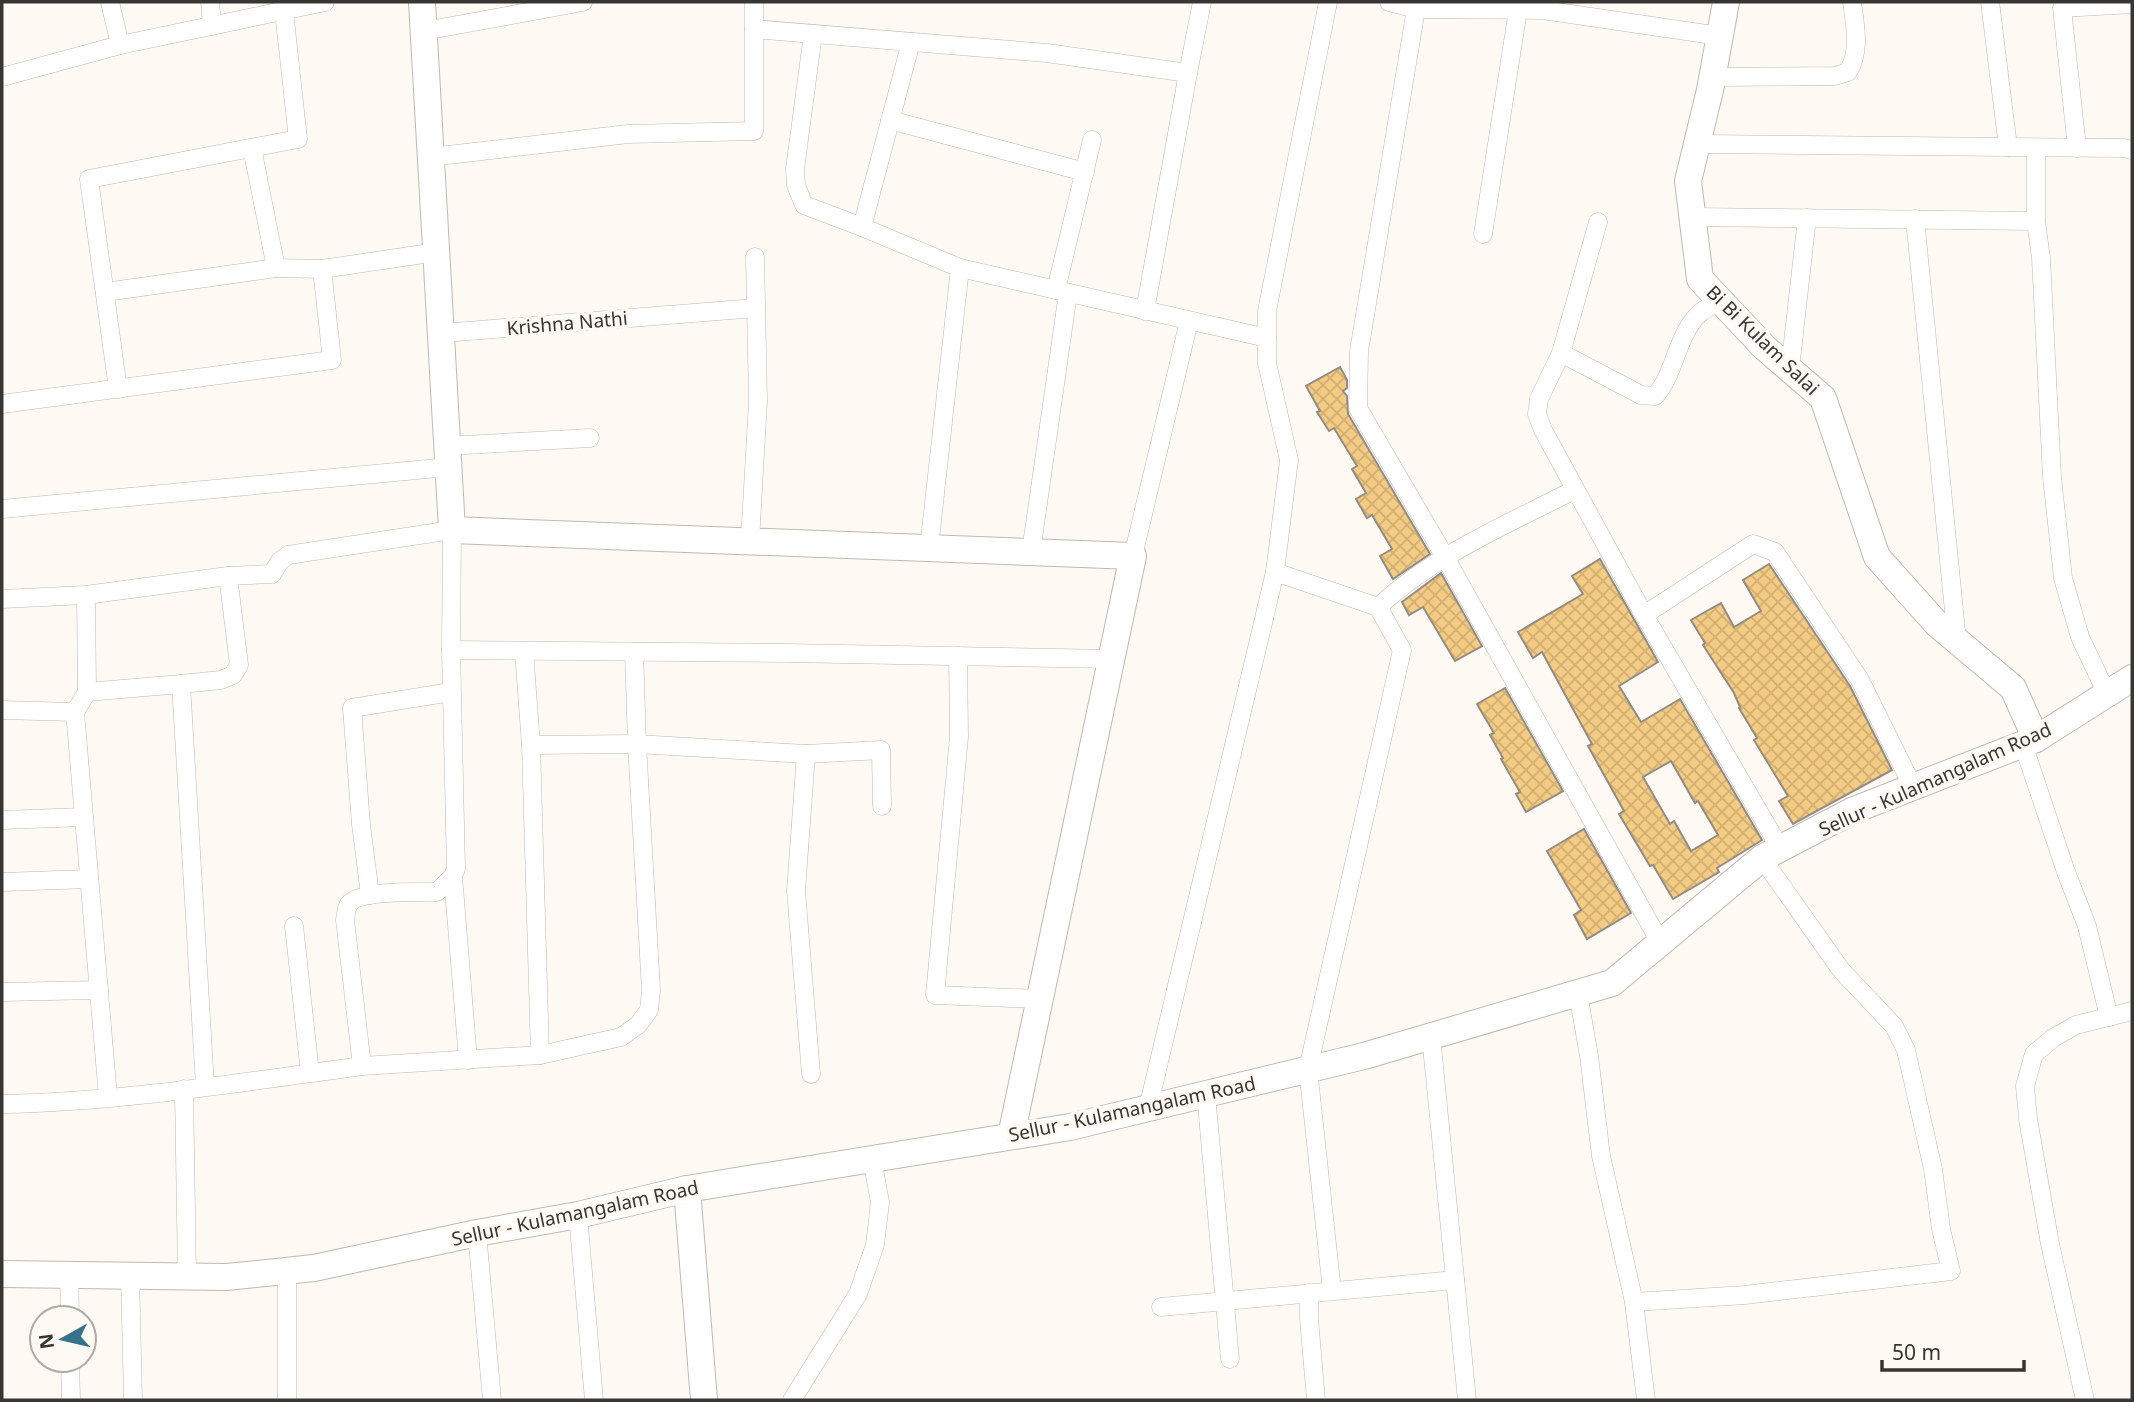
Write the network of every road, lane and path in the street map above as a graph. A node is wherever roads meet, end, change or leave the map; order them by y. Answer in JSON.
{"nodes":[{"id":1,"x":110,"y":2,"type":"edge"},
{"id":2,"x":210,"y":2,"type":"edge"},
{"id":3,"x":325,"y":2,"type":"edge"},
{"id":4,"x":422,"y":2,"type":"edge"},
{"id":5,"x":583,"y":2,"type":"edge"},
{"id":6,"x":754,"y":2,"type":"edge"},
{"id":7,"x":1202,"y":2,"type":"edge"},
{"id":8,"x":1328,"y":2,"type":"edge"},
{"id":9,"x":1389,"y":2,"type":"edge"},
{"id":10,"x":1726,"y":2,"type":"edge"},
{"id":11,"x":1852,"y":2,"type":"edge"},
{"id":12,"x":1990,"y":2,"type":"edge"},
{"id":13,"x":2132,"y":4,"type":"edge"},
{"id":14,"x":2062,"y":5,"type":"edge"},
{"id":15,"x":283,"y":6,"type":"edge"},
{"id":16,"x":1564,"y":7,"type":"edge"},
{"id":17,"x":1416,"y":9,"type":"junction"},
{"id":18,"x":1518,"y":10,"type":"junction"},
{"id":19,"x":212,"y":26,"type":"junction"},
{"id":20,"x":754,"y":29,"type":"junction"},
{"id":21,"x":424,"y":32,"type":"junction"},
{"id":22,"x":813,"y":34,"type":"junction"},
{"id":23,"x":1720,"y":36,"type":"junction"},
{"id":24,"x":911,"y":41,"type":"junction"},
{"id":25,"x":120,"y":45,"type":"junction"},
{"id":26,"x":1188,"y":73,"type":"junction"},
{"id":27,"x":2,"y":77,"type":"edge"},
{"id":28,"x":1713,"y":77,"type":"junction"},
{"id":29,"x":890,"y":120,"type":"junction"},
{"id":30,"x":1092,"y":141,"type":"dead end"},
{"id":31,"x":1697,"y":144,"type":"junction"},
{"id":32,"x":252,"y":148,"type":"junction"},
{"id":33,"x":2008,"y":148,"type":"junction"},
{"id":34,"x":2036,"y":148,"type":"junction"},
{"id":35,"x":2077,"y":148,"type":"junction"},
{"id":36,"x":2132,"y":150,"type":"edge"},
{"id":37,"x":431,"y":156,"type":"junction"},
{"id":38,"x":1085,"y":172,"type":"junction"},
{"id":39,"x":1693,"y":217,"type":"junction"},
{"id":40,"x":1807,"y":218,"type":"junction"},
{"id":41,"x":1915,"y":219,"type":"junction"},
{"id":42,"x":2036,"y":221,"type":"junction"},
{"id":43,"x":1598,"y":222,"type":"dead end"},
{"id":44,"x":862,"y":227,"type":"junction"},
{"id":45,"x":1483,"y":234,"type":"dead end"},
{"id":46,"x":437,"y":252,"type":"junction"},
{"id":47,"x":755,"y":257,"type":"dead end"},
{"id":48,"x":276,"y":268,"type":"junction"},
{"id":49,"x":960,"y":268,"type":"junction"},
{"id":50,"x":322,"y":269,"type":"junction"},
{"id":51,"x":1062,"y":291,"type":"junction"},
{"id":52,"x":105,"y":292,"type":"junction"},
{"id":53,"x":1721,"y":301,"type":"junction"},
{"id":54,"x":756,"y":308,"type":"junction"},
{"id":55,"x":1145,"y":311,"type":"junction"},
{"id":56,"x":1189,"y":321,"type":"junction"},
{"id":57,"x":443,"y":333,"type":"junction"},
{"id":58,"x":1267,"y":338,"type":"junction"},
{"id":59,"x":1561,"y":354,"type":"junction"},
{"id":60,"x":1790,"y":369,"type":"junction"},
{"id":61,"x":118,"y":389,"type":"junction"},
{"id":62,"x":2,"y":404,"type":"edge"},
{"id":63,"x":590,"y":438,"type":"dead end"},
{"id":64,"x":448,"y":457,"type":"junction"},
{"id":65,"x":1574,"y":490,"type":"junction"},
{"id":66,"x":2,"y":509,"type":"edge"},
{"id":67,"x":452,"y":530,"type":"junction"},
{"id":68,"x":750,"y":541,"type":"junction"},
{"id":69,"x":929,"y":548,"type":"junction"},
{"id":70,"x":1031,"y":552,"type":"junction"},
{"id":71,"x":1133,"y":556,"type":"junction"},
{"id":72,"x":1445,"y":557,"type":"junction"},
{"id":73,"x":1275,"y":572,"type":"junction"},
{"id":74,"x":228,"y":576,"type":"junction"},
{"id":75,"x":86,"y":595,"type":"junction"},
{"id":76,"x":2,"y":598,"type":"edge"},
{"id":77,"x":1378,"y":607,"type":"junction"},
{"id":78,"x":1644,"y":615,"type":"junction"},
{"id":79,"x":1957,"y":641,"type":"junction"},
{"id":80,"x":451,"y":650,"type":"junction"},
{"id":81,"x":524,"y":650,"type":"junction"},
{"id":82,"x":634,"y":652,"type":"junction"},
{"id":83,"x":957,"y":656,"type":"junction"},
{"id":84,"x":1111,"y":659,"type":"junction"},
{"id":85,"x":2132,"y":678,"type":"edge"},
{"id":86,"x":181,"y":684,"type":"junction"},
{"id":87,"x":87,"y":692,"type":"junction"},
{"id":88,"x":452,"y":692,"type":"junction"},
{"id":89,"x":2107,"y":694,"type":"junction"},
{"id":90,"x":2,"y":710,"type":"edge"},
{"id":91,"x":75,"y":712,"type":"junction"},
{"id":92,"x":2030,"y":741,"type":"junction"},
{"id":93,"x":637,"y":744,"type":"junction"},
{"id":94,"x":531,"y":745,"type":"junction"},
{"id":95,"x":806,"y":754,"type":"junction"},
{"id":96,"x":1913,"y":787,"type":"junction"},
{"id":97,"x":882,"y":806,"type":"dead end"},
{"id":98,"x":84,"y":817,"type":"junction"},
{"id":99,"x":2,"y":820,"type":"edge"},
{"id":100,"x":1771,"y":853,"type":"junction"},
{"id":101,"x":453,"y":876,"type":"junction"},
{"id":102,"x":89,"y":879,"type":"junction"},
{"id":103,"x":2,"y":882,"type":"edge"},
{"id":104,"x":370,"y":895,"type":"junction"},
{"id":105,"x":294,"y":926,"type":"dead end"},
{"id":106,"x":1660,"y":942,"type":"junction"},
{"id":107,"x":99,"y":990,"type":"junction"},
{"id":108,"x":2,"y":992,"type":"edge"},
{"id":109,"x":1578,"y":993,"type":"junction"},
{"id":110,"x":1040,"y":999,"type":"junction"},
{"id":111,"x":2132,"y":1011,"type":"edge"},
{"id":112,"x":2109,"y":1017,"type":"junction"},
{"id":113,"x":1431,"y":1036,"type":"junction"},
{"id":114,"x":540,"y":1055,"type":"junction"},
{"id":115,"x":468,"y":1060,"type":"junction"},
{"id":116,"x":362,"y":1066,"type":"junction"},
{"id":117,"x":1308,"y":1069,"type":"junction"},
{"id":118,"x":310,"y":1073,"type":"junction"},
{"id":119,"x":811,"y":1074,"type":"dead end"},
{"id":120,"x":205,"y":1086,"type":"junction"},
{"id":121,"x":184,"y":1089,"type":"junction"},
{"id":122,"x":1206,"y":1094,"type":"junction"},
{"id":123,"x":108,"y":1097,"type":"junction"},
{"id":124,"x":2,"y":1104,"type":"edge"},
{"id":125,"x":1148,"y":1108,"type":"junction"},
{"id":126,"x":1010,"y":1136,"type":"junction"},
{"id":127,"x":872,"y":1159,"type":"junction"},
{"id":128,"x":687,"y":1189,"type":"junction"},
{"id":129,"x":578,"y":1215,"type":"junction"},
{"id":130,"x":477,"y":1233,"type":"junction"},
{"id":131,"x":287,"y":1271,"type":"junction"},
{"id":132,"x":2,"y":1274,"type":"edge"},
{"id":133,"x":69,"y":1274,"type":"junction"},
{"id":134,"x":130,"y":1275,"type":"junction"},
{"id":135,"x":187,"y":1276,"type":"junction"},
{"id":136,"x":1455,"y":1280,"type":"junction"},
{"id":137,"x":1332,"y":1292,"type":"junction"},
{"id":138,"x":1309,"y":1293,"type":"junction"},
{"id":139,"x":1226,"y":1301,"type":"junction"},
{"id":140,"x":1634,"y":1302,"type":"junction"},
{"id":141,"x":70,"y":1304,"type":"edge"},
{"id":142,"x":1161,"y":1307,"type":"dead end"},
{"id":143,"x":1230,"y":1359,"type":"dead end"},
{"id":144,"x":70,"y":1374,"type":"edge"},
{"id":145,"x":71,"y":1400,"type":"edge"},
{"id":146,"x":133,"y":1400,"type":"edge"},
{"id":147,"x":287,"y":1400,"type":"edge"},
{"id":148,"x":492,"y":1400,"type":"edge"},
{"id":149,"x":594,"y":1400,"type":"edge"},
{"id":150,"x":704,"y":1400,"type":"edge"},
{"id":151,"x":792,"y":1400,"type":"edge"},
{"id":152,"x":1316,"y":1400,"type":"edge"},
{"id":153,"x":1467,"y":1400,"type":"edge"},
{"id":154,"x":1646,"y":1400,"type":"edge"},
{"id":155,"x":2085,"y":1400,"type":"edge"}],
"edges":[{"from":1,"to":25,"type":"street"},
{"from":2,"to":19,"type":"street"},
{"from":3,"to":15,"type":"street"},
{"from":4,"to":21,"type":"street"},
{"from":5,"to":21,"type":"street"},
{"from":6,"to":20,"type":"street"},
{"from":7,"to":26,"type":"street"},
{"from":8,"to":58,"type":"street"},
{"from":9,"to":17,"type":"street"},
{"from":10,"to":23,"type":"street","name":"Bi Bi Kulam Salai"},
{"from":11,"to":28,"type":"street"},
{"from":12,"to":33,"type":"street"},
{"from":13,"to":14,"type":"street"},
{"from":14,"to":35,"type":"street"},
{"from":15,"to":19,"type":"street"},
{"from":15,"to":32,"type":"street"},
{"from":16,"to":18,"type":"street"},
{"from":16,"to":23,"type":"street"},
{"from":17,"to":18,"type":"street"},
{"from":17,"to":72,"type":"street"},
{"from":18,"to":45,"type":"street"},
{"from":19,"to":25,"type":"street"},
{"from":20,"to":22,"type":"street"},
{"from":20,"to":37,"type":"street"},
{"from":21,"to":37,"type":"street"},
{"from":22,"to":24,"type":"street"},
{"from":22,"to":44,"type":"street"},
{"from":23,"to":28,"type":"street","name":"Bi Bi Kulam Salai"},
{"from":24,"to":26,"type":"street"},
{"from":24,"to":29,"type":"street"},
{"from":25,"to":27,"type":"street"},
{"from":26,"to":55,"type":"street"},
{"from":28,"to":31,"type":"street","name":"Bi Bi Kulam Salai"},
{"from":29,"to":38,"type":"street"},
{"from":29,"to":44,"type":"street"},
{"from":30,"to":38,"type":"street"},
{"from":31,"to":33,"type":"street"},
{"from":31,"to":39,"type":"street","name":"Bi Bi Kulam Salai"},
{"from":32,"to":48,"type":"street"},
{"from":32,"to":52,"type":"street"},
{"from":33,"to":34,"type":"street"},
{"from":34,"to":35,"type":"street"},
{"from":34,"to":42,"type":"street"},
{"from":35,"to":36,"type":"street"},
{"from":37,"to":46,"type":"street"},
{"from":38,"to":51,"type":"street"},
{"from":39,"to":40,"type":"street"},
{"from":39,"to":53,"type":"street","name":"Bi Bi Kulam Salai"},
{"from":40,"to":41,"type":"street"},
{"from":40,"to":60,"type":"street"},
{"from":41,"to":42,"type":"street"},
{"from":41,"to":79,"type":"street"},
{"from":42,"to":89,"type":"street"},
{"from":43,"to":59,"type":"street"},
{"from":44,"to":49,"type":"street"},
{"from":46,"to":50,"type":"street"},
{"from":46,"to":57,"type":"street"},
{"from":47,"to":54,"type":"street"},
{"from":48,"to":50,"type":"street"},
{"from":48,"to":52,"type":"street"},
{"from":49,"to":51,"type":"street"},
{"from":49,"to":69,"type":"street"},
{"from":50,"to":61,"type":"street"},
{"from":51,"to":55,"type":"street"},
{"from":51,"to":70,"type":"street"},
{"from":52,"to":61,"type":"street"},
{"from":53,"to":59,"type":"street"},
{"from":53,"to":60,"type":"street","name":"Bi Bi Kulam Salai"},
{"from":54,"to":57,"type":"street","name":"Krishna Nathi"},
{"from":54,"to":68,"type":"street"},
{"from":55,"to":56,"type":"street"},
{"from":56,"to":58,"type":"street"},
{"from":56,"to":71,"type":"street"},
{"from":57,"to":64,"type":"street"},
{"from":58,"to":73,"type":"street"},
{"from":59,"to":65,"type":"street"},
{"from":60,"to":79,"type":"street","name":"Bi Bi Kulam Salai"},
{"from":61,"to":62,"type":"street"},
{"from":63,"to":64,"type":"street"},
{"from":64,"to":66,"type":"street"},
{"from":64,"to":67,"type":"street"},
{"from":65,"to":72,"type":"street"},
{"from":65,"to":78,"type":"street"},
{"from":67,"to":68,"type":"street"},
{"from":67,"to":74,"type":"street"},
{"from":67,"to":80,"type":"street"},
{"from":68,"to":69,"type":"street"},
{"from":69,"to":70,"type":"street"},
{"from":70,"to":71,"type":"street"},
{"from":71,"to":84,"type":"street"},
{"from":72,"to":77,"type":"street"},
{"from":72,"to":106,"type":"street"},
{"from":73,"to":77,"type":"street"},
{"from":73,"to":125,"type":"street"},
{"from":74,"to":75,"type":"street"},
{"from":74,"to":86,"type":"street"},
{"from":75,"to":76,"type":"street"},
{"from":75,"to":87,"type":"street"},
{"from":77,"to":117,"type":"street"},
{"from":78,"to":96,"type":"street"},
{"from":78,"to":100,"type":"street"},
{"from":79,"to":92,"type":"street","name":"Bi Bi Kulam Salai"},
{"from":80,"to":81,"type":"street"},
{"from":80,"to":88,"type":"street"},
{"from":81,"to":82,"type":"street"},
{"from":81,"to":94,"type":"street"},
{"from":82,"to":83,"type":"street"},
{"from":82,"to":93,"type":"street"},
{"from":83,"to":84,"type":"street"},
{"from":83,"to":110,"type":"street"},
{"from":84,"to":110,"type":"street"},
{"from":85,"to":89,"type":"street","name":"Sellur - Kulamangalam Road"},
{"from":86,"to":87,"type":"street"},
{"from":86,"to":120,"type":"street"},
{"from":87,"to":91,"type":"street"},
{"from":88,"to":101,"type":"street"},
{"from":88,"to":104,"type":"street"},
{"from":89,"to":92,"type":"street","name":"Sellur - Kulamangalam Road"},
{"from":90,"to":91,"type":"street"},
{"from":91,"to":98,"type":"street"},
{"from":92,"to":96,"type":"street","name":"Sellur - Kulamangalam Road"},
{"from":92,"to":112,"type":"street"},
{"from":93,"to":94,"type":"street"},
{"from":93,"to":95,"type":"street"},
{"from":93,"to":114,"type":"street"},
{"from":94,"to":114,"type":"street"},
{"from":95,"to":97,"type":"street"},
{"from":95,"to":119,"type":"street"},
{"from":96,"to":100,"type":"street","name":"Sellur - Kulamangalam Road"},
{"from":98,"to":99,"type":"street"},
{"from":98,"to":102,"type":"street"},
{"from":100,"to":106,"type":"street","name":"Sellur - Kulamangalam Road"},
{"from":100,"to":140,"type":"street"},
{"from":101,"to":104,"type":"street"},
{"from":101,"to":115,"type":"street"},
{"from":102,"to":103,"type":"street"},
{"from":102,"to":107,"type":"street"},
{"from":104,"to":116,"type":"street"},
{"from":105,"to":118,"type":"street"},
{"from":106,"to":109,"type":"street","name":"Sellur - Kulamangalam Road"},
{"from":107,"to":108,"type":"street"},
{"from":107,"to":123,"type":"street"},
{"from":109,"to":113,"type":"street","name":"Sellur - Kulamangalam Road"},
{"from":109,"to":140,"type":"street"},
{"from":110,"to":126,"type":"street"},
{"from":111,"to":112,"type":"street"},
{"from":112,"to":155,"type":"street"},
{"from":113,"to":117,"type":"street","name":"Sellur - Kulamangalam Road"},
{"from":113,"to":136,"type":"street"},
{"from":114,"to":115,"type":"street"},
{"from":115,"to":116,"type":"street"},
{"from":116,"to":118,"type":"street"},
{"from":117,"to":122,"type":"street","name":"Sellur - Kulamangalam Road"},
{"from":117,"to":137,"type":"street"},
{"from":118,"to":120,"type":"street"},
{"from":120,"to":121,"type":"street"},
{"from":121,"to":123,"type":"street"},
{"from":121,"to":135,"type":"street"},
{"from":122,"to":125,"type":"street","name":"Sellur - Kulamangalam Road"},
{"from":122,"to":139,"type":"street"},
{"from":123,"to":124,"type":"street"},
{"from":125,"to":126,"type":"street","name":"Sellur - Kulamangalam Road"},
{"from":126,"to":127,"type":"street","name":"Sellur - Kulamangalam Road"},
{"from":127,"to":128,"type":"street","name":"Sellur - Kulamangalam Road"},
{"from":127,"to":151,"type":"street"},
{"from":128,"to":129,"type":"street","name":"Sellur - Kulamangalam Road"},
{"from":128,"to":150,"type":"street"},
{"from":129,"to":130,"type":"street","name":"Sellur - Kulamangalam Road"},
{"from":129,"to":149,"type":"street"},
{"from":130,"to":131,"type":"street","name":"Sellur - Kulamangalam Road"},
{"from":130,"to":148,"type":"street"},
{"from":131,"to":135,"type":"street","name":"Sellur - Kulamangalam Road"},
{"from":131,"to":147,"type":"street"},
{"from":132,"to":133,"type":"street","name":"Sellur - Kulamangalam Road"},
{"from":133,"to":134,"type":"street","name":"Sellur - Kulamangalam Road"},
{"from":133,"to":141,"type":"street"},
{"from":134,"to":135,"type":"street","name":"Sellur - Kulamangalam Road"},
{"from":134,"to":146,"type":"street"},
{"from":136,"to":137,"type":"street"},
{"from":136,"to":153,"type":"street"},
{"from":137,"to":138,"type":"street"},
{"from":138,"to":139,"type":"street"},
{"from":138,"to":152,"type":"street"},
{"from":139,"to":142,"type":"street"},
{"from":139,"to":143,"type":"street"},
{"from":140,"to":154,"type":"street"},
{"from":144,"to":145,"type":"street"}]}
